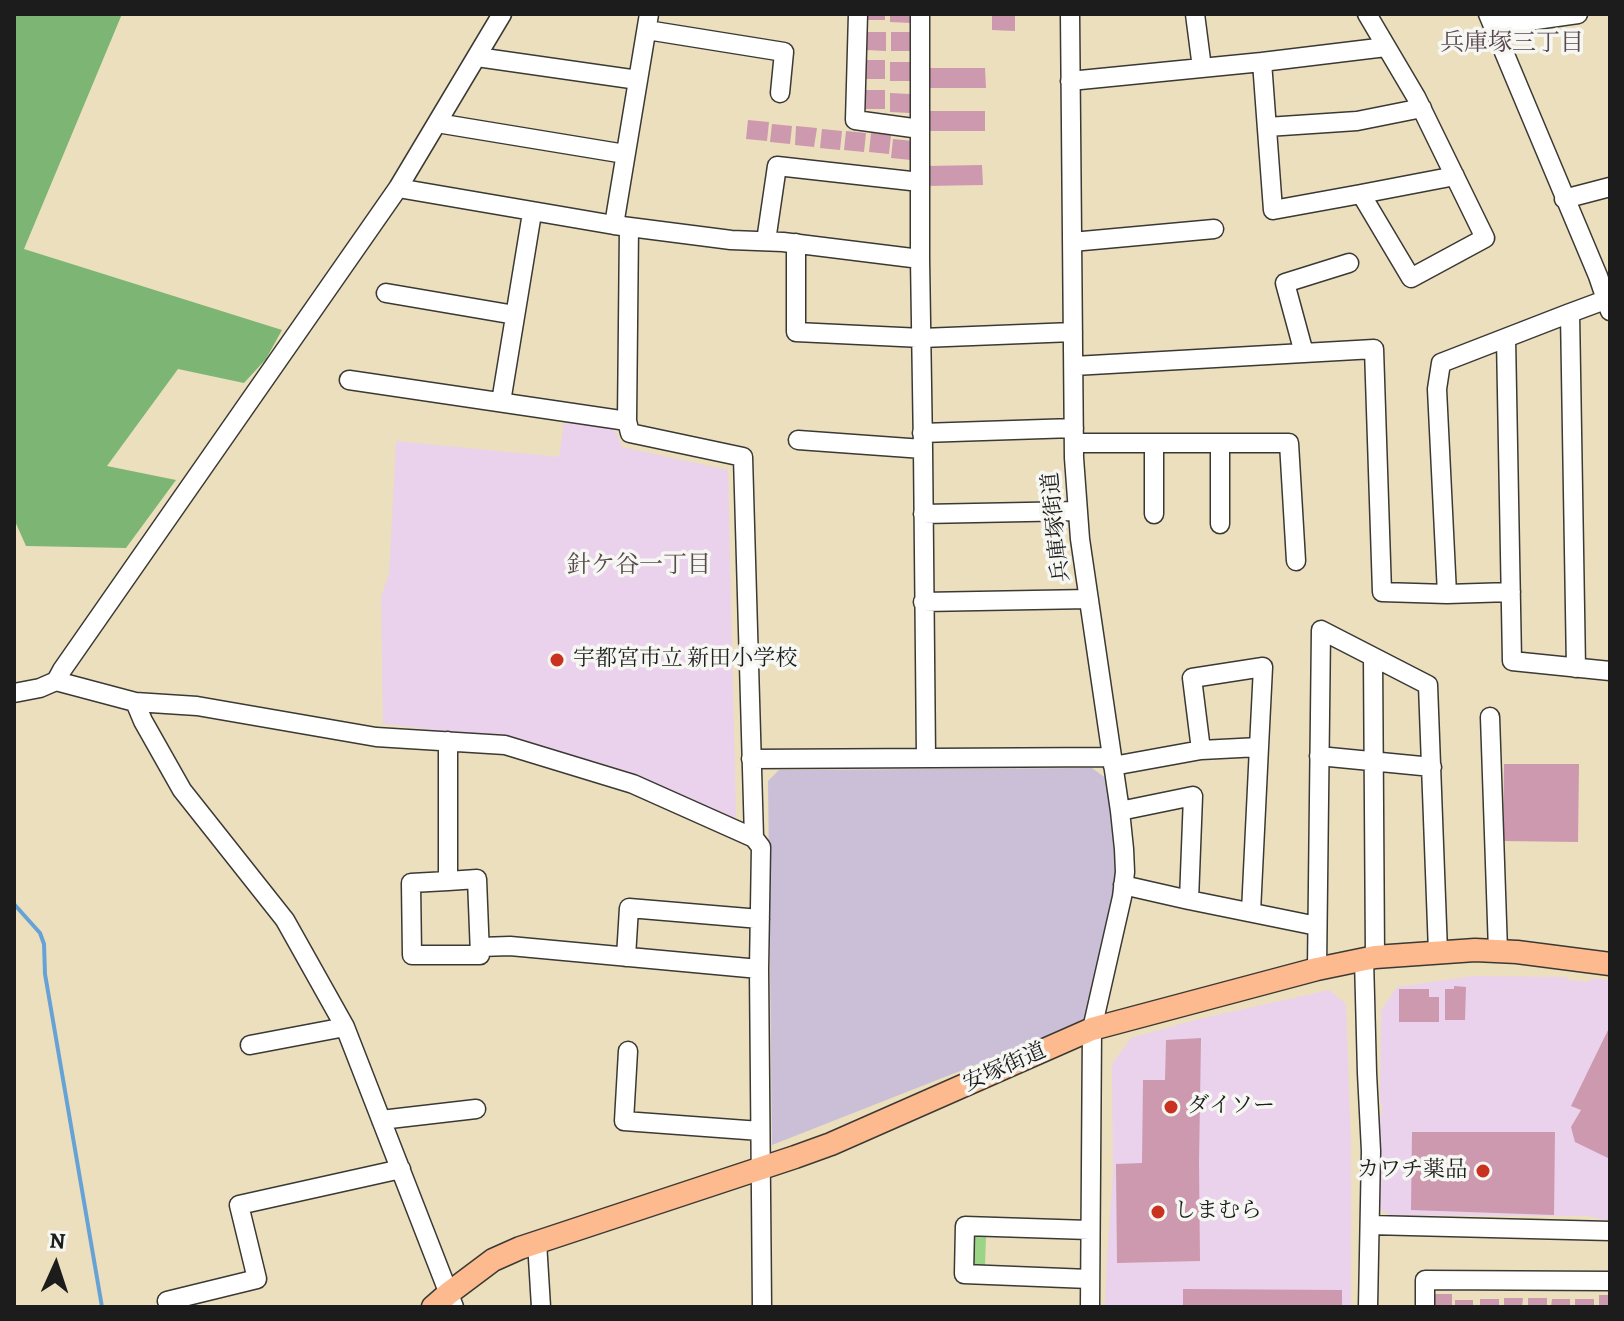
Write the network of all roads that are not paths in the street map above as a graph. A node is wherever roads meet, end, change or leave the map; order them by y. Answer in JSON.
{"nodes":[{"id":1,"x":502,"y":14,"type":"edge"},
{"id":2,"x":858,"y":14,"type":"edge"},
{"id":3,"x":920,"y":14,"type":"edge"},
{"id":4,"x":1070,"y":14,"type":"edge"},
{"id":5,"x":1195,"y":14,"type":"edge"},
{"id":6,"x":1367,"y":14,"type":"edge"},
{"id":7,"x":1578,"y":14,"type":"edge"},
{"id":8,"x":1491,"y":20,"type":"edge"},
{"id":9,"x":648,"y":22,"type":"edge"},
{"id":10,"x":1386,"y":47,"type":"junction"},
{"id":11,"x":477,"y":57,"type":"junction"},
{"id":12,"x":1262,"y":62,"type":"junction"},
{"id":13,"x":1202,"y":68,"type":"junction"},
{"id":14,"x":638,"y":80,"type":"junction"},
{"id":15,"x":1070,"y":81,"type":"junction"},
{"id":16,"x":780,"y":93,"type":"dead end"},
{"id":17,"x":1422,"y":108,"type":"junction"},
{"id":18,"x":437,"y":123,"type":"junction"},
{"id":19,"x":1267,"y":127,"type":"junction"},
{"id":20,"x":920,"y":129,"type":"junction"},
{"id":21,"x":625,"y":154,"type":"junction"},
{"id":22,"x":1455,"y":176,"type":"junction"},
{"id":23,"x":920,"y":182,"type":"junction"},
{"id":24,"x":1610,"y":187,"type":"edge"},
{"id":25,"x":398,"y":188,"type":"junction"},
{"id":26,"x":1361,"y":194,"type":"junction"},
{"id":27,"x":1564,"y":199,"type":"junction"},
{"id":28,"x":532,"y":213,"type":"junction"},
{"id":29,"x":622,"y":226,"type":"junction"},
{"id":30,"x":1214,"y":229,"type":"dead end"},
{"id":31,"x":766,"y":241,"type":"junction"},
{"id":32,"x":1072,"y":242,"type":"junction"},
{"id":33,"x":796,"y":243,"type":"junction"},
{"id":34,"x":920,"y":259,"type":"junction"},
{"id":35,"x":1349,"y":263,"type":"dead end"},
{"id":36,"x":1604,"y":275,"type":"edge"},
{"id":37,"x":386,"y":293,"type":"dead end"},
{"id":38,"x":1608,"y":305,"type":"edge"},
{"id":39,"x":1570,"y":313,"type":"junction"},
{"id":40,"x":515,"y":315,"type":"junction"},
{"id":41,"x":1073,"y":332,"type":"junction"},
{"id":42,"x":922,"y":338,"type":"junction"},
{"id":43,"x":1506,"y":338,"type":"junction"},
{"id":44,"x":1304,"y":353,"type":"junction"},
{"id":45,"x":1074,"y":366,"type":"junction"},
{"id":46,"x":349,"y":380,"type":"dead end"},
{"id":47,"x":501,"y":402,"type":"junction"},
{"id":48,"x":627,"y":421,"type":"junction"},
{"id":49,"x":1074,"y":436,"type":"junction"},
{"id":50,"x":798,"y":440,"type":"dead end"},
{"id":51,"x":922,"y":441,"type":"junction"},
{"id":52,"x":1154,"y":443,"type":"junction"},
{"id":53,"x":1220,"y":443,"type":"junction"},
{"id":54,"x":1078,"y":511,"type":"junction"},
{"id":55,"x":923,"y":514,"type":"junction"},
{"id":56,"x":1154,"y":514,"type":"dead end"},
{"id":57,"x":1220,"y":524,"type":"dead end"},
{"id":58,"x":1296,"y":561,"type":"dead end"},
{"id":59,"x":1511,"y":592,"type":"junction"},
{"id":60,"x":1447,"y":594,"type":"junction"},
{"id":61,"x":1089,"y":599,"type":"junction"},
{"id":62,"x":923,"y":602,"type":"junction"},
{"id":63,"x":1373,"y":657,"type":"junction"},
{"id":64,"x":1576,"y":668,"type":"junction"},
{"id":65,"x":1610,"y":671,"type":"edge"},
{"id":66,"x":56,"y":681,"type":"junction"},
{"id":67,"x":14,"y":693,"type":"edge"},
{"id":68,"x":135,"y":702,"type":"junction"},
{"id":69,"x":1490,"y":717,"type":"dead end"},
{"id":70,"x":448,"y":741,"type":"junction"},
{"id":71,"x":1259,"y":747,"type":"junction"},
{"id":72,"x":1201,"y":750,"type":"junction"},
{"id":73,"x":1319,"y":756,"type":"junction"},
{"id":74,"x":926,"y":758,"type":"junction"},
{"id":75,"x":751,"y":759,"type":"junction"},
{"id":76,"x":1373,"y":761,"type":"junction"},
{"id":77,"x":1113,"y":762,"type":"junction"},
{"id":78,"x":1432,"y":767,"type":"junction"},
{"id":79,"x":1120,"y":811,"type":"junction"},
{"id":80,"x":754,"y":838,"type":"junction"},
{"id":81,"x":448,"y":881,"type":"junction"},
{"id":82,"x":1123,"y":885,"type":"junction"},
{"id":83,"x":1189,"y":900,"type":"junction"},
{"id":84,"x":1251,"y":912,"type":"junction"},
{"id":85,"x":760,"y":919,"type":"junction"},
{"id":86,"x":1317,"y":926,"type":"junction"},
{"id":87,"x":480,"y":947,"type":"junction"},
{"id":88,"x":1498,"y":951,"type":"junction"},
{"id":89,"x":1438,"y":952,"type":"junction"},
{"id":90,"x":626,"y":957,"type":"junction"},
{"id":91,"x":1369,"y":958,"type":"junction"},
{"id":92,"x":1610,"y":964,"type":"edge"},
{"id":93,"x":759,"y":969,"type":"junction"},
{"id":94,"x":1317,"y":969,"type":"junction"},
{"id":95,"x":345,"y":1027,"type":"junction"},
{"id":96,"x":1092,"y":1029,"type":"junction"},
{"id":97,"x":250,"y":1045,"type":"dead end"},
{"id":98,"x":628,"y":1051,"type":"dead end"},
{"id":99,"x":476,"y":1109,"type":"dead end"},
{"id":100,"x":381,"y":1120,"type":"junction"},
{"id":101,"x":760,"y":1131,"type":"junction"},
{"id":102,"x":401,"y":1169,"type":"junction"},
{"id":103,"x":760,"y":1169,"type":"junction"},
{"id":104,"x":1370,"y":1225,"type":"junction"},
{"id":105,"x":1089,"y":1230,"type":"junction"},
{"id":106,"x":1610,"y":1231,"type":"edge"},
{"id":107,"x":537,"y":1242,"type":"junction"},
{"id":108,"x":1089,"y":1279,"type":"junction"},
{"id":109,"x":1610,"y":1281,"type":"edge"},
{"id":110,"x":167,"y":1301,"type":"dead end"},
{"id":111,"x":446,"y":1302,"type":"edge"},
{"id":112,"x":541,"y":1307,"type":"edge"},
{"id":113,"x":762,"y":1307,"type":"edge"},
{"id":114,"x":1090,"y":1307,"type":"edge"},
{"id":115,"x":1368,"y":1307,"type":"edge"},
{"id":116,"x":1425,"y":1307,"type":"edge"}],
"edges":[{"from":1,"to":11,"type":"street"},
{"from":2,"to":20,"type":"street"},
{"from":3,"to":20,"type":"street"},
{"from":4,"to":15,"type":"street","name":"兵庫塚街道"},
{"from":5,"to":13,"type":"street"},
{"from":6,"to":10,"type":"street"},
{"from":7,"to":8,"type":"street"},
{"from":8,"to":27,"type":"street"},
{"from":9,"to":14,"type":"street"},
{"from":9,"to":16,"type":"street"},
{"from":10,"to":12,"type":"street"},
{"from":10,"to":17,"type":"street"},
{"from":11,"to":14,"type":"street"},
{"from":11,"to":18,"type":"street"},
{"from":12,"to":13,"type":"street"},
{"from":12,"to":19,"type":"street"},
{"from":13,"to":15,"type":"street"},
{"from":14,"to":21,"type":"street"},
{"from":15,"to":32,"type":"street","name":"兵庫塚街道"},
{"from":17,"to":19,"type":"street"},
{"from":17,"to":22,"type":"street"},
{"from":18,"to":21,"type":"street"},
{"from":18,"to":25,"type":"street"},
{"from":19,"to":26,"type":"street"},
{"from":20,"to":23,"type":"street"},
{"from":21,"to":29,"type":"street"},
{"from":22,"to":26,"type":"street"},
{"from":22,"to":26,"type":"street"},
{"from":23,"to":31,"type":"street"},
{"from":23,"to":34,"type":"street"},
{"from":24,"to":27,"type":"street"},
{"from":25,"to":28,"type":"street"},
{"from":25,"to":66,"type":"street"},
{"from":27,"to":36,"type":"street"},
{"from":28,"to":29,"type":"street"},
{"from":28,"to":40,"type":"street"},
{"from":29,"to":31,"type":"street"},
{"from":29,"to":48,"type":"street"},
{"from":30,"to":32,"type":"street"},
{"from":31,"to":33,"type":"street"},
{"from":32,"to":41,"type":"street","name":"兵庫塚街道"},
{"from":33,"to":34,"type":"street"},
{"from":33,"to":42,"type":"street"},
{"from":34,"to":42,"type":"street"},
{"from":35,"to":44,"type":"street"},
{"from":36,"to":38,"type":"street"},
{"from":37,"to":40,"type":"street"},
{"from":38,"to":39,"type":"street"},
{"from":39,"to":43,"type":"street"},
{"from":39,"to":64,"type":"street"},
{"from":40,"to":47,"type":"street"},
{"from":41,"to":42,"type":"street"},
{"from":41,"to":45,"type":"street","name":"兵庫塚街道"},
{"from":42,"to":51,"type":"street"},
{"from":43,"to":59,"type":"street"},
{"from":43,"to":60,"type":"street"},
{"from":44,"to":45,"type":"street"},
{"from":44,"to":60,"type":"street"},
{"from":45,"to":49,"type":"street","name":"兵庫塚街道"},
{"from":46,"to":47,"type":"street"},
{"from":47,"to":48,"type":"street"},
{"from":48,"to":75,"type":"street"},
{"from":49,"to":51,"type":"street"},
{"from":49,"to":52,"type":"street"},
{"from":49,"to":54,"type":"street","name":"兵庫塚街道"},
{"from":50,"to":51,"type":"street"},
{"from":51,"to":55,"type":"street"},
{"from":52,"to":53,"type":"street"},
{"from":52,"to":56,"type":"street"},
{"from":53,"to":57,"type":"street"},
{"from":53,"to":58,"type":"street"},
{"from":54,"to":55,"type":"street"},
{"from":54,"to":61,"type":"street","name":"兵庫塚街道"},
{"from":55,"to":62,"type":"street"},
{"from":59,"to":60,"type":"street"},
{"from":59,"to":64,"type":"street"},
{"from":61,"to":62,"type":"street"},
{"from":61,"to":77,"type":"street","name":"兵庫塚街道"},
{"from":62,"to":74,"type":"street"},
{"from":63,"to":73,"type":"street"},
{"from":63,"to":76,"type":"street"},
{"from":63,"to":78,"type":"street"},
{"from":64,"to":65,"type":"street"},
{"from":66,"to":67,"type":"street"},
{"from":66,"to":68,"type":"street"},
{"from":68,"to":70,"type":"street"},
{"from":68,"to":95,"type":"street"},
{"from":69,"to":88,"type":"street"},
{"from":70,"to":80,"type":"street"},
{"from":70,"to":81,"type":"street"},
{"from":71,"to":72,"type":"street"},
{"from":71,"to":72,"type":"street"},
{"from":71,"to":84,"type":"street"},
{"from":72,"to":77,"type":"street"},
{"from":73,"to":76,"type":"street"},
{"from":73,"to":86,"type":"street"},
{"from":74,"to":75,"type":"street"},
{"from":74,"to":77,"type":"street"},
{"from":75,"to":80,"type":"street"},
{"from":76,"to":78,"type":"street"},
{"from":76,"to":91,"type":"street"},
{"from":77,"to":79,"type":"street","name":"兵庫塚街道"},
{"from":78,"to":89,"type":"street"},
{"from":79,"to":82,"type":"street","name":"兵庫塚街道"},
{"from":79,"to":83,"type":"street"},
{"from":80,"to":85,"type":"street"},
{"from":81,"to":87,"type":"street"},
{"from":81,"to":87,"type":"street"},
{"from":82,"to":83,"type":"street"},
{"from":82,"to":96,"type":"street","name":"兵庫塚街道"},
{"from":83,"to":84,"type":"street"},
{"from":84,"to":86,"type":"street"},
{"from":85,"to":90,"type":"street"},
{"from":85,"to":93,"type":"street"},
{"from":86,"to":94,"type":"street"},
{"from":87,"to":90,"type":"street"},
{"from":88,"to":89,"type":"main road","name":"安塚街道"},
{"from":88,"to":92,"type":"main road","name":"安塚街道"},
{"from":89,"to":91,"type":"main road","name":"安塚街道"},
{"from":90,"to":93,"type":"street"},
{"from":91,"to":94,"type":"main road","name":"安塚街道"},
{"from":91,"to":104,"type":"street"},
{"from":93,"to":101,"type":"street"},
{"from":94,"to":96,"type":"main road","name":"安塚街道"},
{"from":95,"to":97,"type":"street"},
{"from":95,"to":100,"type":"street"},
{"from":96,"to":103,"type":"main road","name":"安塚街道"},
{"from":96,"to":105,"type":"street","name":"兵庫塚街道"},
{"from":98,"to":101,"type":"street"},
{"from":99,"to":100,"type":"street"},
{"from":100,"to":102,"type":"street"},
{"from":101,"to":103,"type":"street"},
{"from":102,"to":110,"type":"street"},
{"from":102,"to":111,"type":"street"},
{"from":103,"to":107,"type":"main road","name":"安塚街道"},
{"from":103,"to":113,"type":"street"},
{"from":104,"to":106,"type":"street"},
{"from":104,"to":115,"type":"street"},
{"from":105,"to":108,"type":"street","name":"兵庫塚街道"},
{"from":105,"to":108,"type":"street"},
{"from":107,"to":111,"type":"main road","name":"安塚街道"},
{"from":107,"to":112,"type":"street"},
{"from":108,"to":114,"type":"street","name":"兵庫塚街道"},
{"from":109,"to":116,"type":"street"}]}
